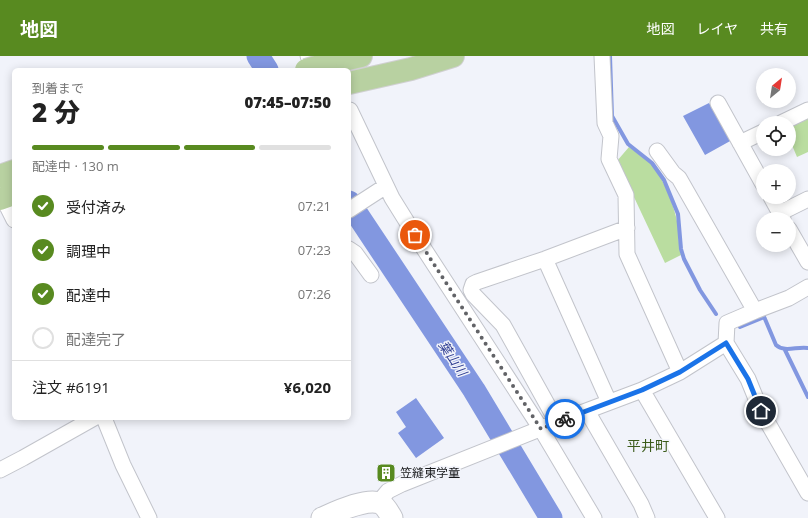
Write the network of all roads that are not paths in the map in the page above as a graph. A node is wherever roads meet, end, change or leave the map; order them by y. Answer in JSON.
{"nodes":[{"id":1,"x":361,"y":56,"type":"edge"},
{"id":2,"x":453,"y":56,"type":"edge"},
{"id":3,"x":602,"y":56,"type":"edge"},
{"id":4,"x":313,"y":62,"type":"edge"},
{"id":5,"x":351,"y":84,"type":"edge"},
{"id":6,"x":718,"y":103,"type":"dead end"},
{"id":7,"x":808,"y":110,"type":"edge"},
{"id":8,"x":351,"y":112,"type":"edge"},
{"id":9,"x":796,"y":116,"type":"edge"},
{"id":10,"x":756,"y":135,"type":"edge"},
{"id":11,"x":740,"y":143,"type":"junction"},
{"id":12,"x":658,"y":151,"type":"dead end"},
{"id":13,"x":12,"y":172,"type":"edge"},
{"id":14,"x":756,"y":172,"type":"edge"},
{"id":15,"x":0,"y":176,"type":"edge"},
{"id":16,"x":386,"y":186,"type":"junction"},
{"id":17,"x":4,"y":196,"type":"edge"},
{"id":18,"x":808,"y":199,"type":"edge"},
{"id":19,"x":351,"y":209,"type":"edge"},
{"id":20,"x":788,"y":212,"type":"edge"},
{"id":21,"x":10,"y":219,"type":"edge"},
{"id":22,"x":627,"y":228,"type":"junction"},
{"id":23,"x":796,"y":241,"type":"edge"},
{"id":24,"x":351,"y":250,"type":"edge"},
{"id":25,"x":545,"y":259,"type":"junction"},
{"id":26,"x":808,"y":262,"type":"edge"},
{"id":27,"x":371,"y":275,"type":"dead end"},
{"id":28,"x":808,"y":287,"type":"edge"},
{"id":29,"x":755,"y":311,"type":"junction"},
{"id":30,"x":726,"y":343,"type":"junction"},
{"id":31,"x":680,"y":372,"type":"junction"},
{"id":32,"x":642,"y":390,"type":"junction"},
{"id":33,"x":609,"y":402,"type":"junction"},
{"id":34,"x":587,"y":411,"type":"junction"},
{"id":35,"x":90,"y":420,"type":"edge"},
{"id":36,"x":105,"y":420,"type":"edge"},
{"id":37,"x":557,"y":422,"type":"junction"},
{"id":38,"x":541,"y":429,"type":"junction"},
{"id":39,"x":0,"y":470,"type":"edge"},
{"id":40,"x":808,"y":493,"type":"edge"},
{"id":41,"x":378,"y":503,"type":"junction"},
{"id":42,"x":149,"y":518,"type":"edge"},
{"id":43,"x":322,"y":518,"type":"edge"},
{"id":44,"x":392,"y":518,"type":"edge"},
{"id":45,"x":594,"y":518,"type":"edge"},
{"id":46,"x":647,"y":518,"type":"edge"},
{"id":47,"x":718,"y":518,"type":"edge"}],
"edges":[{"from":1,"to":4,"type":"main road"},
{"from":2,"to":5,"type":"main road"},
{"from":3,"to":22,"type":"street"},
{"from":6,"to":11,"type":"street"},
{"from":7,"to":9,"type":"street"},
{"from":8,"to":16,"type":"street"},
{"from":10,"to":11,"type":"street"},
{"from":11,"to":14,"type":"street"},
{"from":12,"to":29,"type":"street"},
{"from":13,"to":15,"type":"main road"},
{"from":16,"to":19,"type":"street"},
{"from":16,"to":38,"type":"street"},
{"from":17,"to":21,"type":"street"},
{"from":18,"to":20,"type":"street"},
{"from":22,"to":25,"type":"street"},
{"from":22,"to":31,"type":"street"},
{"from":23,"to":26,"type":"street"},
{"from":24,"to":27,"type":"street"},
{"from":25,"to":33,"type":"street"},
{"from":25,"to":37,"type":"street"},
{"from":28,"to":29,"type":"street"},
{"from":29,"to":30,"type":"street"},
{"from":30,"to":31,"type":"street"},
{"from":30,"to":40,"type":"street"},
{"from":31,"to":32,"type":"street"},
{"from":32,"to":33,"type":"street"},
{"from":32,"to":47,"type":"street"},
{"from":33,"to":34,"type":"street"},
{"from":34,"to":37,"type":"street"},
{"from":34,"to":46,"type":"street"},
{"from":35,"to":39,"type":"street"},
{"from":36,"to":42,"type":"street"},
{"from":37,"to":38,"type":"street"},
{"from":38,"to":41,"type":"street"},
{"from":38,"to":45,"type":"street"},
{"from":41,"to":43,"type":"street"},
{"from":41,"to":44,"type":"street"}]}
